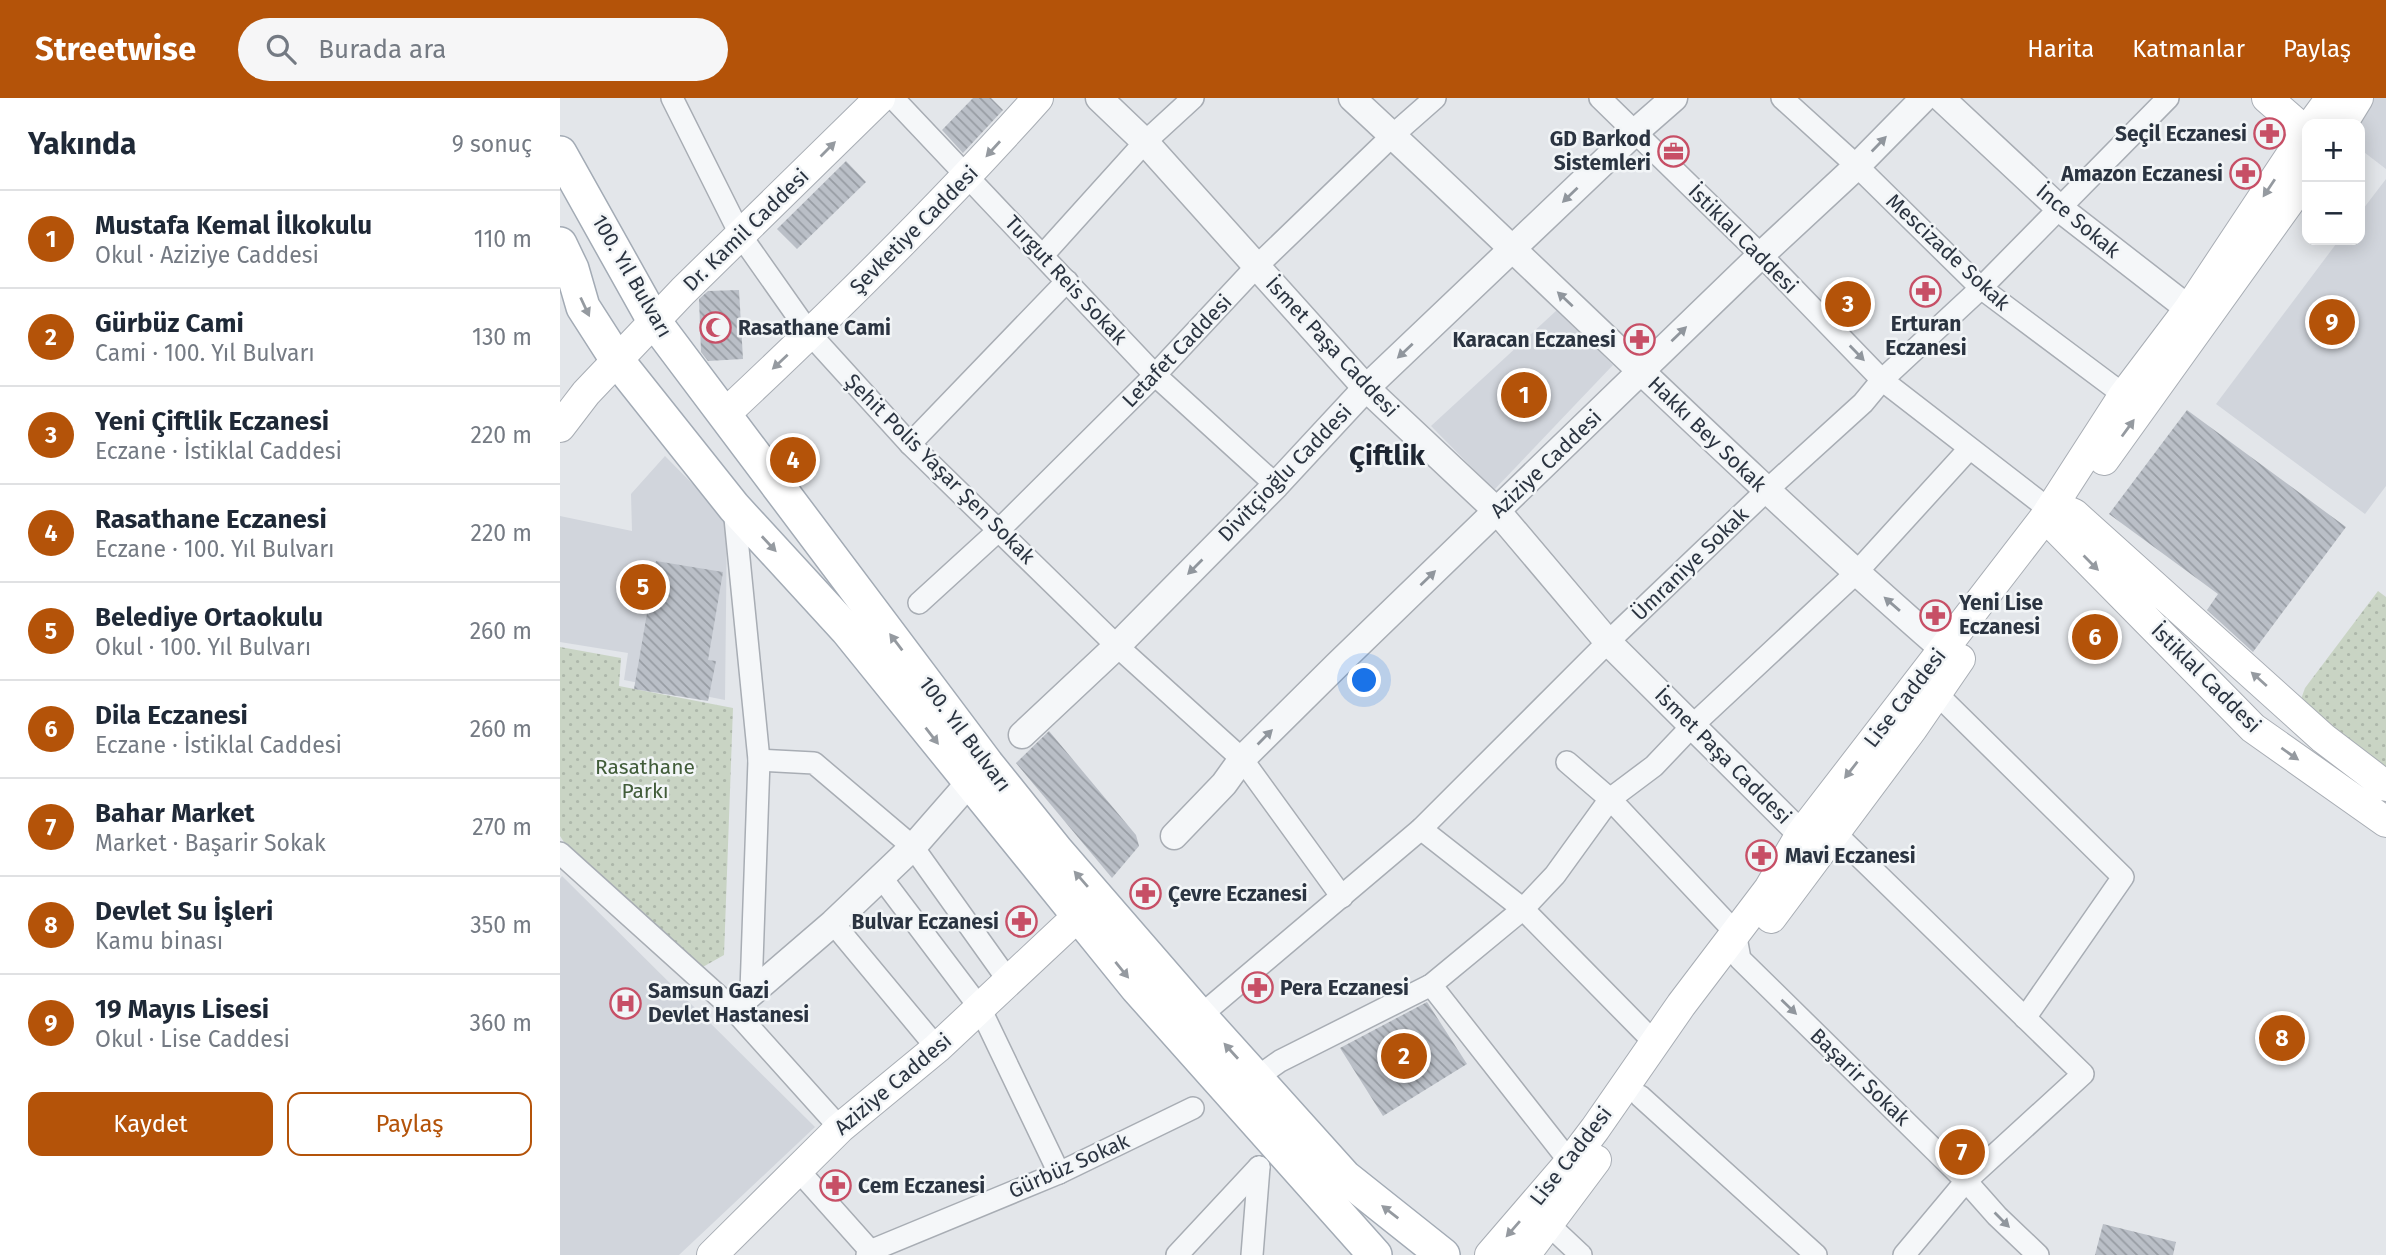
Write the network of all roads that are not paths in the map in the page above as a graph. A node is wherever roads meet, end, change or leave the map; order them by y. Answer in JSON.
{"nodes":[{"id":1,"x":672,"y":98,"type":"edge"},
{"id":2,"x":880,"y":98,"type":"edge"},
{"id":3,"x":893,"y":98,"type":"edge"},
{"id":4,"x":1038,"y":98,"type":"edge"},
{"id":5,"x":1099,"y":98,"type":"edge"},
{"id":6,"x":1193,"y":98,"type":"edge"},
{"id":7,"x":1352,"y":98,"type":"edge"},
{"id":8,"x":1434,"y":98,"type":"edge"},
{"id":9,"x":1600,"y":98,"type":"edge"},
{"id":10,"x":1674,"y":98,"type":"edge"},
{"id":11,"x":1782,"y":98,"type":"edge"},
{"id":12,"x":1924,"y":98,"type":"edge"},
{"id":13,"x":1941,"y":98,"type":"edge"},
{"id":14,"x":2168,"y":98,"type":"edge"},
{"id":15,"x":2267,"y":98,"type":"edge"},
{"id":16,"x":2332,"y":98,"type":"edge"},
{"id":17,"x":2358,"y":98,"type":"edge"},
{"id":18,"x":2316,"y":119,"type":"edge"},
{"id":19,"x":2345,"y":119,"type":"edge"},
{"id":20,"x":2302,"y":128,"type":"edge"},
{"id":21,"x":1634,"y":133,"type":"junction"},
{"id":22,"x":1392,"y":135,"type":"junction"},
{"id":23,"x":2302,"y":140,"type":"edge"},
{"id":24,"x":1145,"y":142,"type":"junction"},
{"id":25,"x":560,"y":153,"type":"edge"},
{"id":26,"x":1857,"y":166,"type":"junction"},
{"id":27,"x":968,"y":177,"type":"junction"},
{"id":28,"x":2303,"y":182,"type":"edge"},
{"id":29,"x":2059,"y":208,"type":"junction"},
{"id":30,"x":741,"y":236,"type":"junction"},
{"id":31,"x":1512,"y":250,"type":"junction"},
{"id":32,"x":1042,"y":255,"type":"junction"},
{"id":33,"x":1761,"y":255,"type":"junction"},
{"id":34,"x":564,"y":262,"type":"edge"},
{"id":35,"x":1256,"y":268,"type":"junction"},
{"id":36,"x":1067,"y":281,"type":"junction"},
{"id":37,"x":1982,"y":288,"type":"junction"},
{"id":38,"x":2189,"y":310,"type":"junction"},
{"id":39,"x":654,"y":321,"type":"junction"},
{"id":40,"x":810,"y":334,"type":"junction"},
{"id":41,"x":617,"y":360,"type":"junction"},
{"id":42,"x":1641,"y":370,"type":"junction"},
{"id":43,"x":1155,"y":375,"type":"junction"},
{"id":44,"x":1882,"y":380,"type":"junction"},
{"id":45,"x":1366,"y":387,"type":"junction"},
{"id":46,"x":2124,"y":395,"type":"junction"},
{"id":47,"x":724,"y":415,"type":"junction"},
{"id":48,"x":560,"y":427,"type":"edge"},
{"id":49,"x":910,"y":444,"type":"junction"},
{"id":50,"x":1969,"y":449,"type":"junction"},
{"id":51,"x":1276,"y":485,"type":"junction"},
{"id":52,"x":1766,"y":491,"type":"junction"},
{"id":53,"x":734,"y":507,"type":"junction"},
{"id":54,"x":1498,"y":512,"type":"junction"},
{"id":55,"x":2058,"y":516,"type":"junction"},
{"id":56,"x":999,"y":530,"type":"junction"},
{"id":57,"x":1856,"y":573,"type":"junction"},
{"id":58,"x":919,"y":603,"type":"dead end"},
{"id":59,"x":1608,"y":642,"type":"junction"},
{"id":60,"x":1117,"y":646,"type":"junction"},
{"id":61,"x":1943,"y":649,"type":"junction"},
{"id":62,"x":1936,"y":693,"type":"junction"},
{"id":63,"x":1693,"y":726,"type":"junction"},
{"id":64,"x":1022,"y":735,"type":"dead end"},
{"id":65,"x":1242,"y":759,"type":"junction"},
{"id":66,"x":760,"y":760,"type":"junction"},
{"id":67,"x":1567,"y":762,"type":"dead end"},
{"id":68,"x":969,"y":783,"type":"junction"},
{"id":69,"x":2386,"y":786,"type":"edge"},
{"id":70,"x":1610,"y":799,"type":"junction"},
{"id":71,"x":2386,"y":822,"type":"edge"},
{"id":72,"x":1421,"y":829,"type":"junction"},
{"id":73,"x":1834,"y":832,"type":"junction"},
{"id":74,"x":1801,"y":834,"type":"junction"},
{"id":75,"x":1174,"y":836,"type":"dead end"},
{"id":76,"x":913,"y":847,"type":"junction"},
{"id":77,"x":560,"y":853,"type":"edge"},
{"id":78,"x":881,"y":877,"type":"junction"},
{"id":79,"x":1342,"y":897,"type":"junction"},
{"id":80,"x":1523,"y":909,"type":"junction"},
{"id":81,"x":1078,"y":916,"type":"junction"},
{"id":82,"x":833,"y":923,"type":"junction"},
{"id":83,"x":1738,"y":945,"type":"junction"},
{"id":84,"x":1009,"y":980,"type":"junction"},
{"id":85,"x":1431,"y":985,"type":"junction"},
{"id":86,"x":742,"y":1000,"type":"junction"},
{"id":87,"x":980,"y":1007,"type":"junction"},
{"id":88,"x":1200,"y":1016,"type":"junction"},
{"id":89,"x":2025,"y":1018,"type":"junction"},
{"id":90,"x":1654,"y":1042,"type":"junction"},
{"id":91,"x":937,"y":1048,"type":"junction"},
{"id":92,"x":1256,"y":1078,"type":"junction"},
{"id":93,"x":1640,"y":1096,"type":"junction"},
{"id":94,"x":1193,"y":1108,"type":"dead end"},
{"id":95,"x":840,"y":1128,"type":"junction"},
{"id":96,"x":1570,"y":1162,"type":"junction"},
{"id":97,"x":799,"y":1171,"type":"junction"},
{"id":98,"x":1059,"y":1173,"type":"junction"},
{"id":99,"x":1966,"y":1181,"type":"junction"},
{"id":100,"x":1549,"y":1224,"type":"junction"},
{"id":101,"x":871,"y":1254,"type":"edge"},
{"id":102,"x":712,"y":1255,"type":"edge"},
{"id":103,"x":1177,"y":1255,"type":"edge"},
{"id":104,"x":1252,"y":1255,"type":"edge"},
{"id":105,"x":1375,"y":1255,"type":"edge"},
{"id":106,"x":1443,"y":1255,"type":"edge"},
{"id":107,"x":1490,"y":1255,"type":"edge"},
{"id":108,"x":1525,"y":1255,"type":"edge"},
{"id":109,"x":1581,"y":1255,"type":"edge"},
{"id":110,"x":1816,"y":1255,"type":"edge"},
{"id":111,"x":1904,"y":1255,"type":"edge"},
{"id":112,"x":2038,"y":1255,"type":"edge"}],
"edges":[{"from":1,"to":30,"type":"street","name":"Şehit Polis Yaşar Şen Sokak"},
{"from":30,"to":2,"type":"main road","name":"Dr. Kamil Caddesi","one_way":true},
{"from":3,"to":27,"type":"street","name":"Turgut Reis Sokak"},
{"from":4,"to":27,"type":"main road","name":"Şevketiye Caddesi","one_way":true},
{"from":5,"to":24,"type":"street","name":"İsmet Paşa Caddesi"},
{"from":6,"to":24,"type":"street"},
{"from":7,"to":22,"type":"street","name":"Hakkı Bey Sokak"},
{"from":8,"to":22,"type":"street","name":"Letafet Caddesi"},
{"from":9,"to":21,"type":"street","name":"İstiklal Caddesi"},
{"from":10,"to":21,"type":"street","name":"Divitçioğlu Caddesi"},
{"from":11,"to":26,"type":"street","name":"Mescizade Sokak"},
{"from":26,"to":12,"type":"street","name":"Aziziye Caddesi","one_way":true},
{"from":13,"to":29,"type":"street","name":"İnce Sokak"},
{"from":14,"to":29,"type":"street","name":"Ümraniye Sokak"},
{"from":15,"to":20,"type":"main road"},
{"from":16,"to":18,"type":"main road"},
{"from":17,"to":19,"type":"main road"},
{"from":21,"to":31,"type":"street","name":"Divitçioğlu Caddesi","one_way":true},
{"from":21,"to":33,"type":"street","name":"İstiklal Caddesi"},
{"from":22,"to":31,"type":"street","name":"Hakkı Bey Sokak"},
{"from":22,"to":35,"type":"street","name":"Letafet Caddesi"},
{"from":23,"to":38,"type":"main road","name":"Lise Caddesi","one_way":true},
{"from":24,"to":32,"type":"street"},
{"from":24,"to":35,"type":"street","name":"İsmet Paşa Caddesi"},
{"from":25,"to":39,"type":"main road","name":"100. Yıl Bulvarı"},
{"from":26,"to":33,"type":"street","name":"Aziziye Caddesi"},
{"from":26,"to":37,"type":"street","name":"Mescizade Sokak"},
{"from":27,"to":32,"type":"street","name":"Turgut Reis Sokak"},
{"from":27,"to":40,"type":"main road","name":"Şevketiye Caddesi"},
{"from":55,"to":28,"type":"main road","name":"Lise Caddesi","one_way":true},
{"from":29,"to":37,"type":"street","name":"Ümraniye Sokak"},
{"from":29,"to":38,"type":"street","name":"İnce Sokak"},
{"from":30,"to":39,"type":"main road","name":"Dr. Kamil Caddesi"},
{"from":30,"to":40,"type":"street","name":"Şehit Polis Yaşar Şen Sokak"},
{"from":42,"to":31,"type":"street","name":"Hakkı Bey Sokak","one_way":true},
{"from":31,"to":45,"type":"street","name":"Divitçioğlu Caddesi","one_way":true},
{"from":32,"to":36,"type":"street","name":"Turgut Reis Sokak"},
{"from":42,"to":33,"type":"street","name":"Aziziye Caddesi","one_way":true},
{"from":33,"to":44,"type":"street","name":"İstiklal Caddesi","one_way":true},
{"from":34,"to":41,"type":"main road","name":"100. Yıl Bulvarı","one_way":true},
{"from":35,"to":43,"type":"street","name":"Letafet Caddesi"},
{"from":35,"to":45,"type":"street","name":"İsmet Paşa Caddesi"},
{"from":36,"to":43,"type":"street","name":"Turgut Reis Sokak"},
{"from":36,"to":49,"type":"street"},
{"from":37,"to":44,"type":"street","name":"Ümraniye Sokak"},
{"from":37,"to":46,"type":"street","name":"Mescizade Sokak"},
{"from":38,"to":46,"type":"main road","name":"Lise Caddesi"},
{"from":39,"to":41,"type":"main road","name":"Dr. Kamil Caddesi"},
{"from":39,"to":47,"type":"main road","name":"100. Yıl Bulvarı"},
{"from":40,"to":47,"type":"main road","name":"Şevketiye Caddesi","one_way":true},
{"from":40,"to":49,"type":"street","name":"Şehit Polis Yaşar Şen Sokak"},
{"from":41,"to":48,"type":"main road","name":"Dr. Kamil Caddesi"},
{"from":41,"to":53,"type":"main road","name":"100. Yıl Bulvarı"},
{"from":42,"to":52,"type":"street","name":"Hakkı Bey Sokak"},
{"from":42,"to":54,"type":"street","name":"Aziziye Caddesi"},
{"from":43,"to":51,"type":"street","name":"Turgut Reis Sokak"},
{"from":43,"to":56,"type":"street","name":"Letafet Caddesi"},
{"from":44,"to":50,"type":"street","name":"İstiklal Caddesi"},
{"from":44,"to":52,"type":"street","name":"Ümraniye Sokak"},
{"from":45,"to":51,"type":"street","name":"Divitçioğlu Caddesi"},
{"from":45,"to":54,"type":"street","name":"İsmet Paşa Caddesi"},
{"from":46,"to":55,"type":"main road","name":"Lise Caddesi"},
{"from":88,"to":47,"type":"main road","name":"100. Yıl Bulvarı","one_way":true},
{"from":49,"to":56,"type":"street","name":"Şehit Polis Yaşar Şen Sokak"},
{"from":50,"to":55,"type":"street","name":"İstiklal Caddesi"},
{"from":50,"to":57,"type":"street"},
{"from":51,"to":60,"type":"street","name":"Divitçioğlu Caddesi","one_way":true},
{"from":52,"to":57,"type":"street","name":"Hakkı Bey Sokak"},
{"from":52,"to":59,"type":"street","name":"Ümraniye Sokak"},
{"from":53,"to":66,"type":"street"},
{"from":53,"to":68,"type":"main road","name":"100. Yıl Bulvarı","one_way":true},
{"from":54,"to":59,"type":"street","name":"İsmet Paşa Caddesi"},
{"from":65,"to":54,"type":"street","name":"Aziziye Caddesi","one_way":true},
{"from":55,"to":61,"type":"main road","name":"Lise Caddesi"},
{"from":55,"to":62,"type":"main road","name":"Lise Caddesi"},
{"from":69,"to":55,"type":"main road","name":"İstiklal Caddesi","one_way":true},
{"from":55,"to":71,"type":"main road","name":"İstiklal Caddesi","one_way":true},
{"from":56,"to":58,"type":"street","name":"Letafet Caddesi"},
{"from":56,"to":60,"type":"street","name":"Şehit Polis Yaşar Şen Sokak"},
{"from":61,"to":57,"type":"street","name":"Hakkı Bey Sokak","one_way":true},
{"from":57,"to":63,"type":"street"},
{"from":59,"to":63,"type":"street","name":"İsmet Paşa Caddesi"},
{"from":59,"to":72,"type":"street","name":"Ümraniye Sokak"},
{"from":60,"to":64,"type":"street","name":"Divitçioğlu Caddesi"},
{"from":60,"to":65,"type":"street","name":"Şehit Polis Yaşar Şen Sokak"},
{"from":61,"to":74,"type":"main road","name":"Lise Caddesi","one_way":true},
{"from":62,"to":73,"type":"main road","name":"Lise Caddesi"},
{"from":62,"to":89,"type":"street"},
{"from":63,"to":70,"type":"street"},
{"from":63,"to":74,"type":"street","name":"İsmet Paşa Caddesi"},
{"from":65,"to":75,"type":"street","name":"Aziziye Caddesi"},
{"from":65,"to":79,"type":"street","name":"Şehit Polis Yaşar Şen Sokak"},
{"from":66,"to":76,"type":"street"},
{"from":66,"to":86,"type":"street"},
{"from":67,"to":70,"type":"street","name":"Başarir Sokak"},
{"from":68,"to":76,"type":"street"},
{"from":68,"to":81,"type":"main road","name":"100. Yıl Bulvarı"},
{"from":70,"to":80,"type":"street"},
{"from":70,"to":83,"type":"street","name":"Başarir Sokak"},
{"from":72,"to":79,"type":"street","name":"Ümraniye Sokak"},
{"from":72,"to":80,"type":"street"},
{"from":73,"to":83,"type":"main road","name":"Lise Caddesi"},
{"from":73,"to":89,"type":"street"},
{"from":74,"to":83,"type":"main road","name":"Lise Caddesi"},
{"from":76,"to":78,"type":"street"},
{"from":76,"to":84,"type":"street"},
{"from":77,"to":86,"type":"street"},
{"from":78,"to":82,"type":"street"},
{"from":78,"to":87,"type":"street"},
{"from":79,"to":88,"type":"street","name":"Ümraniye Sokak"},
{"from":80,"to":85,"type":"street"},
{"from":80,"to":90,"type":"street"},
{"from":81,"to":84,"type":"main road","name":"Aziziye Caddesi"},
{"from":81,"to":105,"type":"main road","name":"100. Yıl Bulvarı","one_way":true},
{"from":82,"to":86,"type":"street"},
{"from":82,"to":91,"type":"street"},
{"from":83,"to":90,"type":"main road","name":"Lise Caddesi"},
{"from":83,"to":93,"type":"main road","name":"Lise Caddesi"},
{"from":83,"to":99,"type":"street","name":"Başarir Sokak","one_way":true},
{"from":84,"to":87,"type":"main road","name":"Aziziye Caddesi"},
{"from":85,"to":92,"type":"street"},
{"from":85,"to":96,"type":"street"},
{"from":86,"to":95,"type":"street"},
{"from":87,"to":91,"type":"main road","name":"Aziziye Caddesi"},
{"from":87,"to":98,"type":"street"},
{"from":92,"to":88,"type":"main road","name":"100. Yıl Bulvarı","one_way":true},
{"from":89,"to":99,"type":"street"},
{"from":90,"to":96,"type":"main road","name":"Lise Caddesi"},
{"from":91,"to":95,"type":"main road","name":"Aziziye Caddesi"},
{"from":106,"to":92,"type":"main road","name":"100. Yıl Bulvarı","one_way":true},
{"from":93,"to":100,"type":"main road","name":"Lise Caddesi"},
{"from":93,"to":110,"type":"street"},
{"from":94,"to":98,"type":"street","name":"Gürbüz Sokak"},
{"from":95,"to":97,"type":"main road","name":"Aziziye Caddesi"},
{"from":96,"to":107,"type":"main road","name":"Lise Caddesi","one_way":true},
{"from":97,"to":101,"type":"street"},
{"from":97,"to":102,"type":"main road","name":"Aziziye Caddesi"},
{"from":98,"to":101,"type":"street","name":"Gürbüz Sokak"},
{"from":99,"to":111,"type":"street"},
{"from":99,"to":112,"type":"street","name":"Başarir Sokak","one_way":true},
{"from":100,"to":108,"type":"main road","name":"Lise Caddesi"},
{"from":100,"to":109,"type":"street"},
{"from":103,"to":104,"type":"street"}]}
